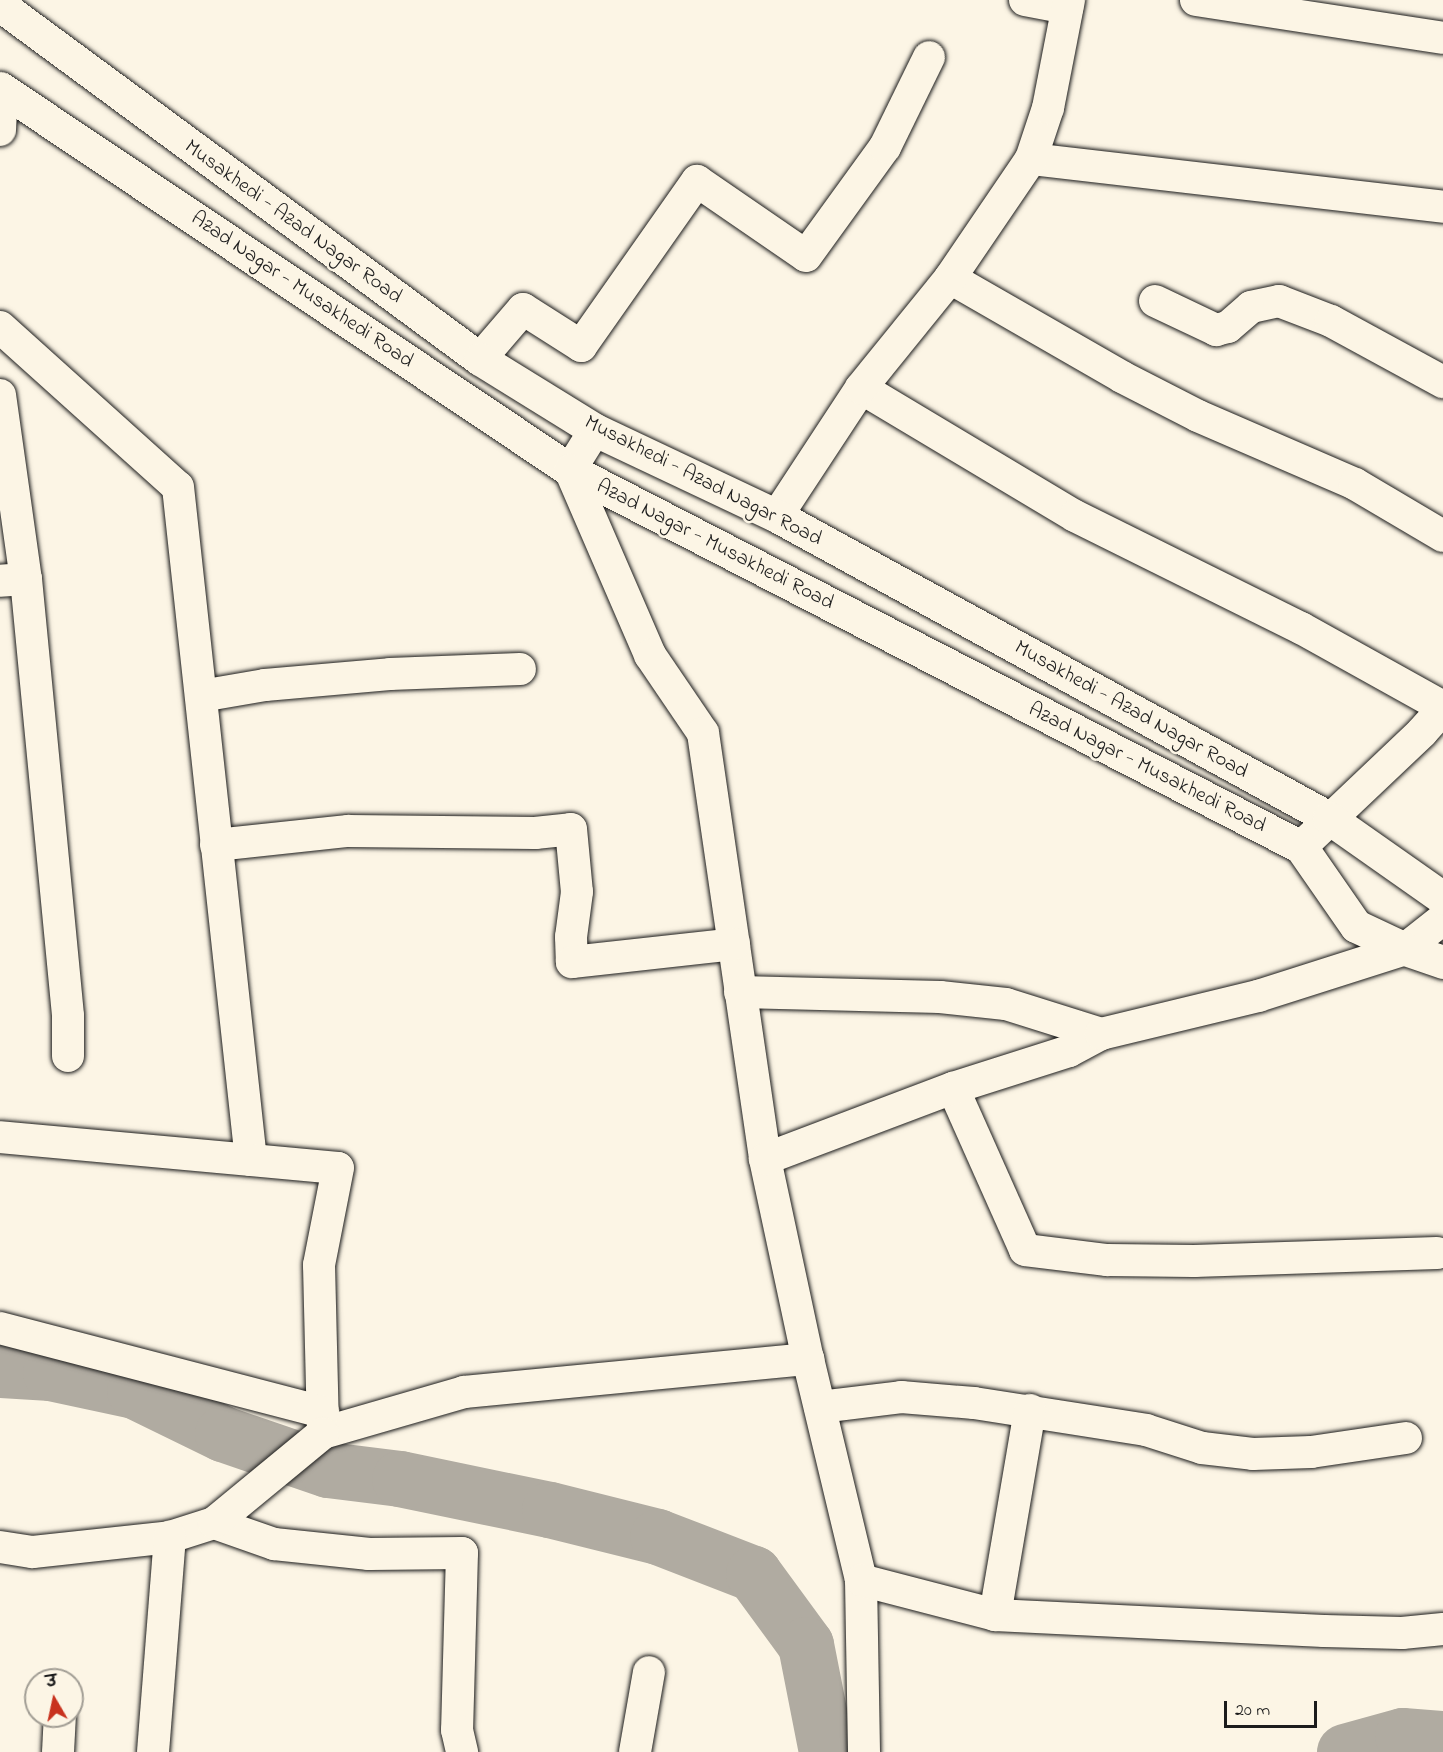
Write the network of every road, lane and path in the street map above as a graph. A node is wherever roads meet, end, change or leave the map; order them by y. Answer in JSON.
{"nodes":[{"id":1,"x":1025,"y":0,"type":"edge"},
{"id":2,"x":1196,"y":0,"type":"edge"},
{"id":3,"x":1068,"y":4,"type":"edge"},
{"id":4,"x":0,"y":5,"type":"edge"},
{"id":5,"x":1443,"y":38,"type":"edge"},
{"id":6,"x":929,"y":57,"type":"dead end"},
{"id":7,"x":1,"y":89,"type":"edge"},
{"id":8,"x":0,"y":130,"type":"edge"},
{"id":9,"x":1031,"y":159,"type":"junction"},
{"id":10,"x":1443,"y":207,"type":"edge"},
{"id":11,"x":950,"y":278,"type":"junction"},
{"id":12,"x":1155,"y":301,"type":"dead end"},
{"id":13,"x":0,"y":327,"type":"edge"},
{"id":14,"x":480,"y":359,"type":"junction"},
{"id":15,"x":1443,"y":382,"type":"edge"},
{"id":16,"x":861,"y":388,"type":"junction"},
{"id":17,"x":0,"y":395,"type":"edge"},
{"id":18,"x":595,"y":429,"type":"junction"},
{"id":19,"x":570,"y":470,"type":"junction"},
{"id":20,"x":777,"y":516,"type":"junction"},
{"id":21,"x":1443,"y":536,"type":"edge"},
{"id":22,"x":13,"y":580,"type":"edge"},
{"id":23,"x":520,"y":669,"type":"dead end"},
{"id":24,"x":201,"y":696,"type":"junction"},
{"id":25,"x":1443,"y":708,"type":"edge"},
{"id":26,"x":1432,"y":737,"type":"edge"},
{"id":27,"x":1329,"y":818,"type":"junction"},
{"id":28,"x":216,"y":845,"type":"junction"},
{"id":29,"x":1301,"y":848,"type":"junction"},
{"id":30,"x":1443,"y":898,"type":"edge"},
{"id":31,"x":1443,"y":919,"type":"edge"},
{"id":32,"x":734,"y":944,"type":"junction"},
{"id":33,"x":1405,"y":949,"type":"junction"},
{"id":34,"x":1443,"y":962,"type":"edge"},
{"id":35,"x":740,"y":992,"type":"junction"},
{"id":36,"x":1101,"y":1034,"type":"junction"},
{"id":37,"x":68,"y":1056,"type":"dead end"},
{"id":38,"x":953,"y":1088,"type":"junction"},
{"id":39,"x":0,"y":1137,"type":"edge"},
{"id":40,"x":765,"y":1159,"type":"junction"},
{"id":41,"x":251,"y":1160,"type":"junction"},
{"id":42,"x":1437,"y":1253,"type":"dead end"},
{"id":43,"x":0,"y":1328,"type":"edge"},
{"id":44,"x":808,"y":1359,"type":"junction"},
{"id":45,"x":820,"y":1407,"type":"junction"},
{"id":46,"x":1030,"y":1410,"type":"junction"},
{"id":47,"x":319,"y":1429,"type":"junction"},
{"id":48,"x":1406,"y":1438,"type":"dead end"},
{"id":49,"x":214,"y":1523,"type":"junction"},
{"id":50,"x":170,"y":1537,"type":"junction"},
{"id":51,"x":0,"y":1547,"type":"edge"},
{"id":52,"x":33,"y":1552,"type":"junction"},
{"id":53,"x":0,"y":1573,"type":"edge"},
{"id":54,"x":861,"y":1580,"type":"junction"},
{"id":55,"x":995,"y":1615,"type":"junction"},
{"id":56,"x":1443,"y":1629,"type":"edge"},
{"id":57,"x":649,"y":1672,"type":"dead end"},
{"id":58,"x":59,"y":1728,"type":"edge"},
{"id":59,"x":58,"y":1752,"type":"edge"},
{"id":60,"x":153,"y":1752,"type":"edge"},
{"id":61,"x":462,"y":1752,"type":"edge"},
{"id":62,"x":635,"y":1752,"type":"edge"},
{"id":63,"x":864,"y":1752,"type":"edge"}],
"edges":[{"from":1,"to":3,"type":"street"},
{"from":2,"to":5,"type":"street"},
{"from":3,"to":9,"type":"street"},
{"from":4,"to":14,"type":"main road","name":"Musakhedi - Azad Nagar Road"},
{"from":6,"to":14,"type":"street"},
{"from":7,"to":8,"type":"street"},
{"from":7,"to":19,"type":"main road","name":"Azad Nagar - Musakhedi Road"},
{"from":9,"to":10,"type":"street"},
{"from":9,"to":11,"type":"street"},
{"from":11,"to":16,"type":"street"},
{"from":11,"to":21,"type":"street"},
{"from":12,"to":15,"type":"street"},
{"from":13,"to":24,"type":"street"},
{"from":14,"to":18,"type":"main road","name":"Musakhedi - Azad Nagar Road"},
{"from":16,"to":20,"type":"street"},
{"from":16,"to":25,"type":"street"},
{"from":17,"to":22,"type":"street"},
{"from":18,"to":19,"type":"street"},
{"from":18,"to":20,"type":"main road","name":"Musakhedi - Azad Nagar Road"},
{"from":19,"to":29,"type":"main road","name":"Azad Nagar - Musakhedi Road"},
{"from":19,"to":32,"type":"street"},
{"from":20,"to":27,"type":"main road","name":"Musakhedi - Azad Nagar Road"},
{"from":22,"to":37,"type":"street"},
{"from":23,"to":24,"type":"street"},
{"from":24,"to":28,"type":"street"},
{"from":25,"to":26,"type":"street"},
{"from":26,"to":27,"type":"street"},
{"from":27,"to":29,"type":"street"},
{"from":27,"to":30,"type":"main road","name":"Musakhedi - Azad Nagar Road"},
{"from":28,"to":32,"type":"street"},
{"from":28,"to":41,"type":"street"},
{"from":29,"to":33,"type":"main road","name":"Azad Nagar - Musakhedi Road"},
{"from":31,"to":33,"type":"street"},
{"from":32,"to":35,"type":"street"},
{"from":33,"to":34,"type":"main road","name":"Azad Nagar - Musakhedi Road"},
{"from":33,"to":36,"type":"street"},
{"from":35,"to":36,"type":"street"},
{"from":35,"to":40,"type":"street"},
{"from":36,"to":38,"type":"street"},
{"from":38,"to":40,"type":"street"},
{"from":38,"to":42,"type":"street"},
{"from":39,"to":41,"type":"street"},
{"from":40,"to":44,"type":"street"},
{"from":41,"to":47,"type":"street"},
{"from":43,"to":47,"type":"street"},
{"from":44,"to":45,"type":"street"},
{"from":44,"to":47,"type":"street"},
{"from":45,"to":46,"type":"street"},
{"from":45,"to":54,"type":"street"},
{"from":46,"to":48,"type":"street"},
{"from":46,"to":55,"type":"street"},
{"from":47,"to":49,"type":"street"},
{"from":49,"to":50,"type":"street"},
{"from":49,"to":61,"type":"street"},
{"from":50,"to":52,"type":"street"},
{"from":50,"to":60,"type":"street"},
{"from":51,"to":52,"type":"street"},
{"from":52,"to":53,"type":"street"},
{"from":54,"to":55,"type":"street"},
{"from":54,"to":63,"type":"street"},
{"from":55,"to":56,"type":"street"},
{"from":57,"to":62,"type":"street"},
{"from":58,"to":59,"type":"street"}]}
